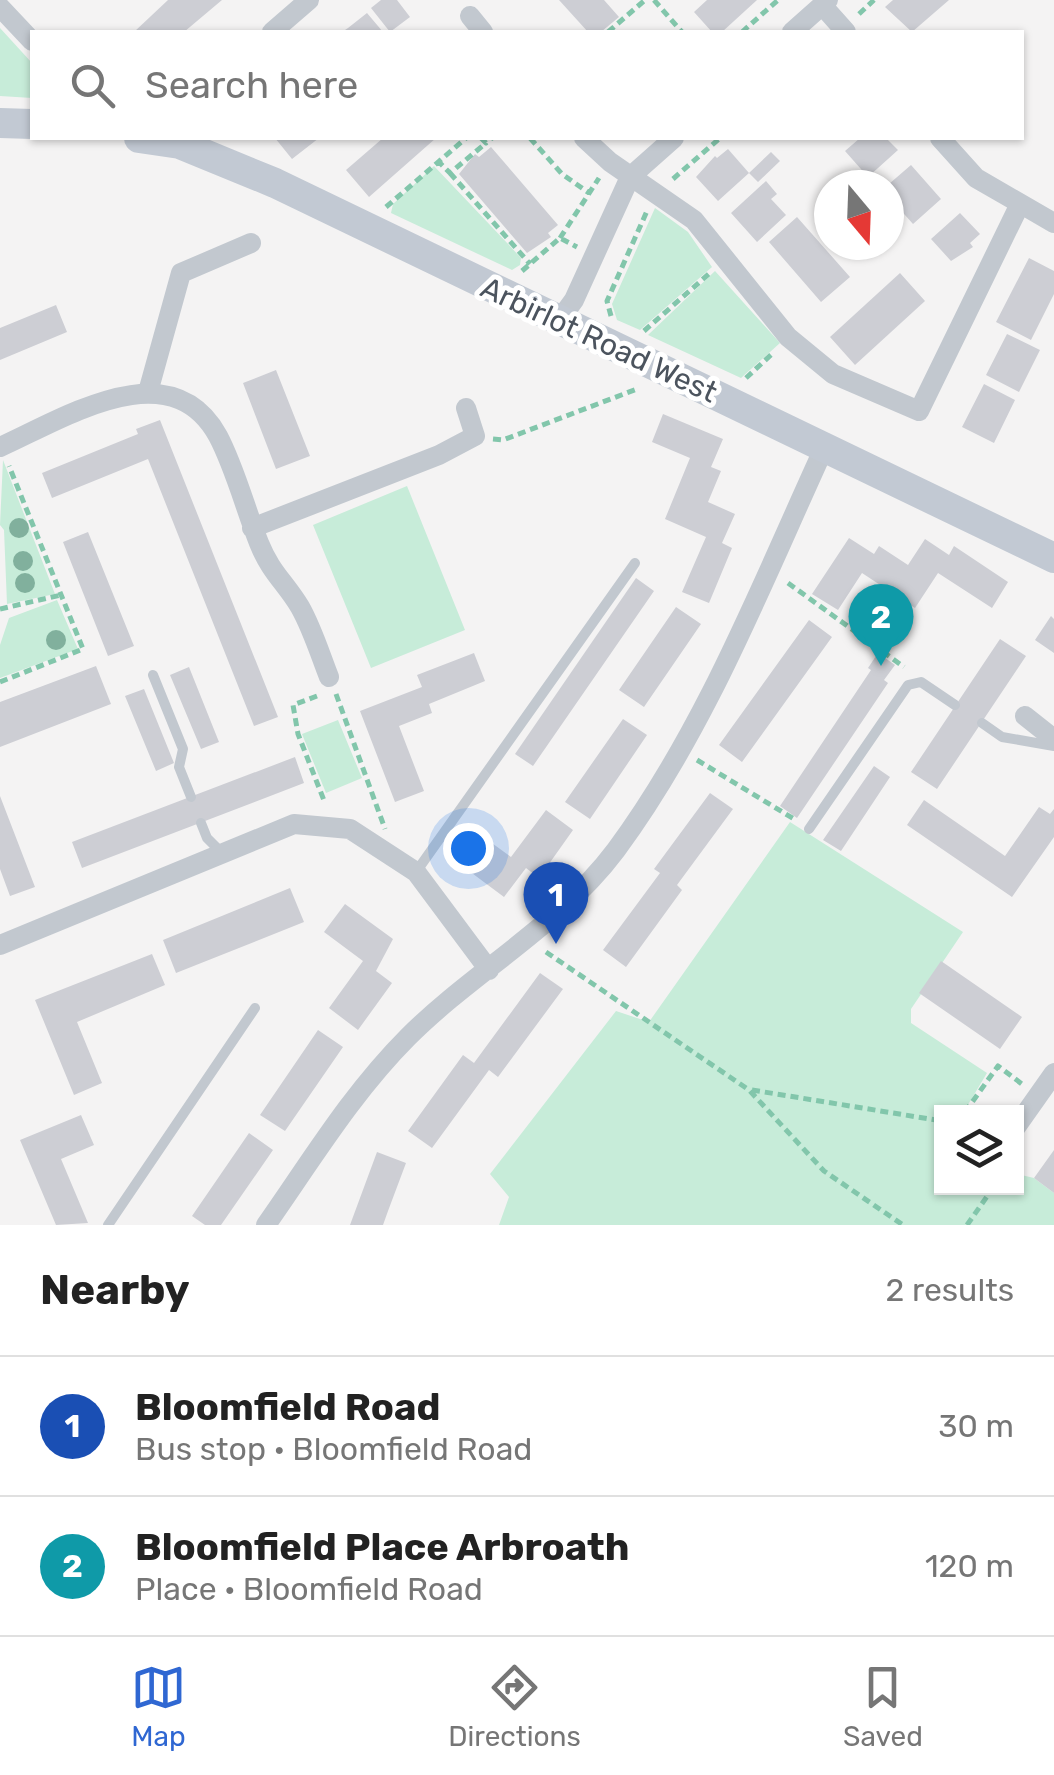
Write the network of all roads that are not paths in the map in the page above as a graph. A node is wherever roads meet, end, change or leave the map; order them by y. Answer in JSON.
{"nodes":[{"id":1,"x":309,"y":0,"type":"edge"},
{"id":2,"x":825,"y":3,"type":"edge"},
{"id":3,"x":0,"y":7,"type":"edge"},
{"id":4,"x":274,"y":30,"type":"edge"},
{"id":5,"x":794,"y":30,"type":"edge"},
{"id":6,"x":845,"y":30,"type":"edge"},
{"id":7,"x":30,"y":39,"type":"edge"},
{"id":8,"x":0,"y":124,"type":"edge"},
{"id":9,"x":30,"y":124,"type":"edge"},
{"id":10,"x":586,"y":140,"type":"edge"},
{"id":11,"x":672,"y":140,"type":"edge"},
{"id":12,"x":942,"y":140,"type":"edge"},
{"id":13,"x":182,"y":141,"type":"edge"},
{"id":14,"x":630,"y":177,"type":"junction"},
{"id":15,"x":1018,"y":206,"type":"junction"},
{"id":16,"x":1054,"y":223,"type":"edge"},
{"id":17,"x":250,"y":243,"type":"dead end"},
{"id":18,"x":558,"y":322,"type":"junction"},
{"id":19,"x":148,"y":392,"type":"junction"},
{"id":20,"x":466,"y":408,"type":"dead end"},
{"id":21,"x":825,"y":446,"type":"junction"},
{"id":22,"x":0,"y":447,"type":"edge"},
{"id":23,"x":252,"y":528,"type":"junction"},
{"id":24,"x":1054,"y":558,"type":"edge"},
{"id":25,"x":635,"y":564,"type":"dead end"},
{"id":26,"x":153,"y":675,"type":"dead end"},
{"id":27,"x":331,"y":683,"type":"road end"},
{"id":28,"x":955,"y":705,"type":"dead end"},
{"id":29,"x":1025,"y":716,"type":"dead end"},
{"id":30,"x":982,"y":723,"type":"dead end"},
{"id":31,"x":1054,"y":743,"type":"edge"},
{"id":32,"x":191,"y":797,"type":"dead end"},
{"id":33,"x":201,"y":822,"type":"dead end"},
{"id":34,"x":809,"y":829,"type":"road end"},
{"id":35,"x":225,"y":856,"type":"junction"},
{"id":36,"x":416,"y":872,"type":"junction"},
{"id":37,"x":0,"y":945,"type":"edge"},
{"id":38,"x":489,"y":970,"type":"junction"},
{"id":39,"x":256,"y":1008,"type":"dead end"},
{"id":40,"x":1054,"y":1073,"type":"edge"},
{"id":41,"x":1024,"y":1115,"type":"edge"},
{"id":42,"x":108,"y":1225,"type":"edge"},
{"id":43,"x":266,"y":1225,"type":"edge"}],
"edges":[{"from":1,"to":4,"type":"street"},
{"from":2,"to":5,"type":"street"},
{"from":2,"to":6,"type":"street"},
{"from":3,"to":7,"type":"street"},
{"from":8,"to":9,"type":"main road"},
{"from":10,"to":14,"type":"street"},
{"from":11,"to":14,"type":"street"},
{"from":12,"to":15,"type":"street"},
{"from":13,"to":18,"type":"main road","name":"Arbirlot Road West"},
{"from":14,"to":15,"type":"street"},
{"from":14,"to":18,"type":"street"},
{"from":15,"to":16,"type":"street"},
{"from":17,"to":19,"type":"street"},
{"from":18,"to":21,"type":"main road","name":"Arbirlot Road West"},
{"from":19,"to":22,"type":"street"},
{"from":19,"to":23,"type":"street"},
{"from":20,"to":23,"type":"street"},
{"from":21,"to":24,"type":"main road","name":"Arbirlot Road West"},
{"from":21,"to":38,"type":"street"},
{"from":23,"to":27,"type":"street"},
{"from":25,"to":36,"type":"lane"},
{"from":26,"to":32,"type":"lane"},
{"from":28,"to":34,"type":"lane"},
{"from":29,"to":31,"type":"street"},
{"from":30,"to":31,"type":"lane"},
{"from":33,"to":35,"type":"lane"},
{"from":35,"to":36,"type":"street"},
{"from":35,"to":37,"type":"street"},
{"from":36,"to":38,"type":"street"},
{"from":38,"to":43,"type":"street"},
{"from":39,"to":42,"type":"lane"},
{"from":40,"to":41,"type":"street"}]}
